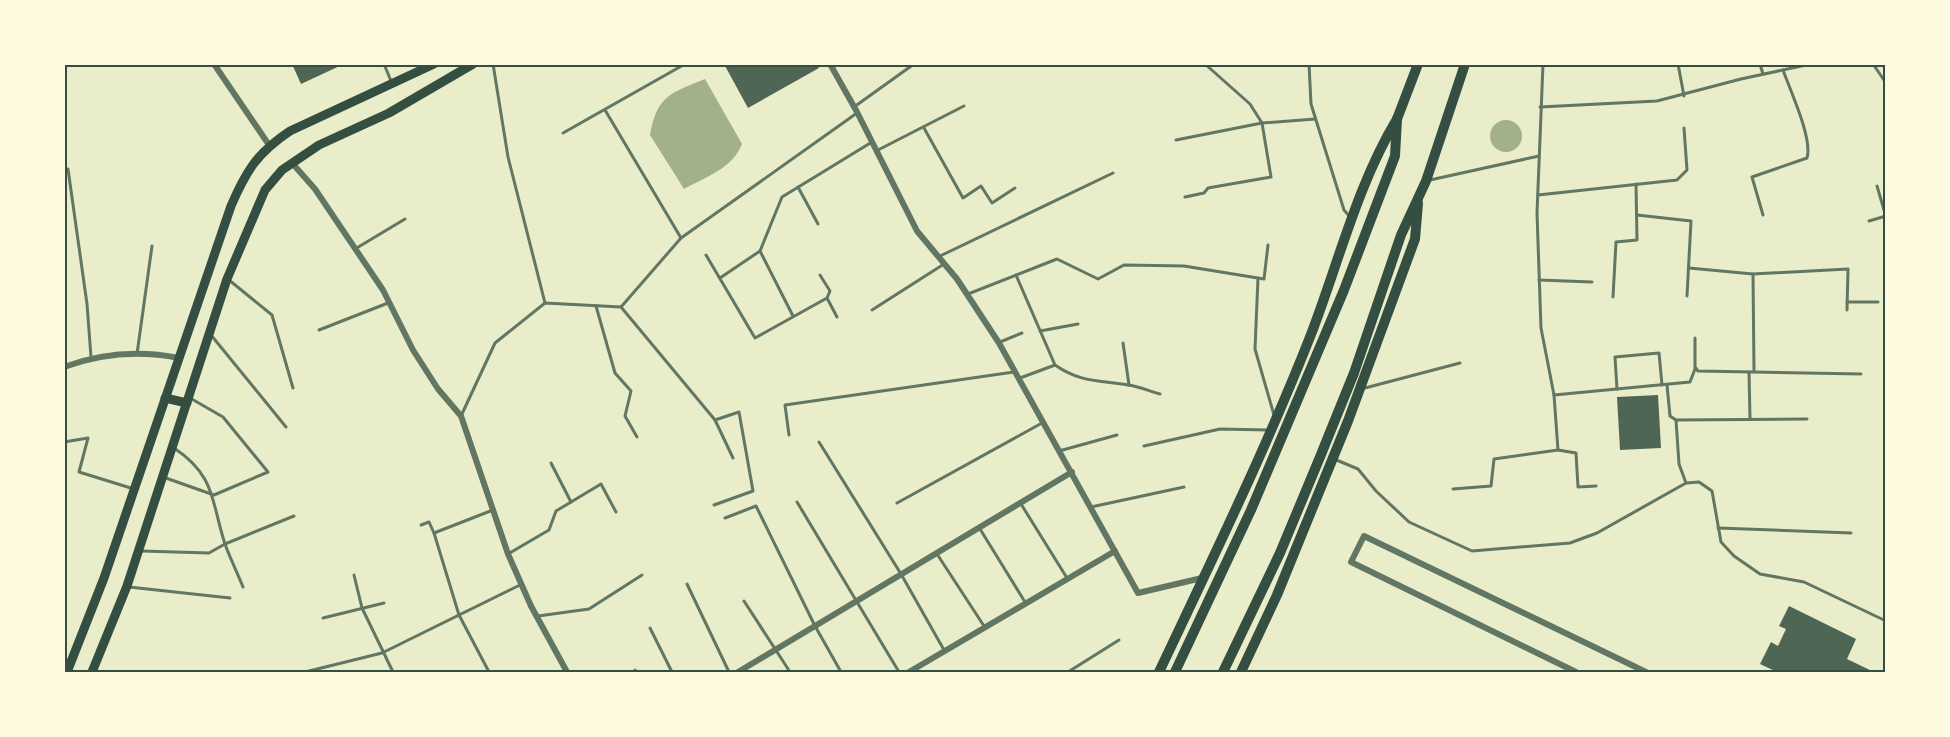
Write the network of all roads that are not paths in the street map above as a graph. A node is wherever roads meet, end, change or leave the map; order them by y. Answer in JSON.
{"nodes":[{"id":1,"x":214,"y":64,"type":"edge"},
{"id":2,"x":384,"y":64,"type":"edge"},
{"id":3,"x":473,"y":64,"type":"edge"},
{"id":4,"x":493,"y":64,"type":"edge"},
{"id":5,"x":685,"y":64,"type":"edge"},
{"id":6,"x":830,"y":64,"type":"edge"},
{"id":7,"x":914,"y":64,"type":"edge"},
{"id":8,"x":1205,"y":64,"type":"edge"},
{"id":9,"x":1309,"y":64,"type":"edge"},
{"id":10,"x":1418,"y":64,"type":"edge"},
{"id":11,"x":1465,"y":64,"type":"edge"},
{"id":12,"x":1543,"y":64,"type":"edge"},
{"id":13,"x":1678,"y":64,"type":"edge"},
{"id":14,"x":1760,"y":64,"type":"edge"},
{"id":15,"x":1811,"y":64,"type":"edge"},
{"id":16,"x":1873,"y":64,"type":"edge"},
{"id":17,"x":430,"y":66,"type":"edge"},
{"id":18,"x":1783,"y":70,"type":"junction"},
{"id":19,"x":1763,"y":74,"type":"junction"},
{"id":20,"x":391,"y":83,"type":"junction"},
{"id":21,"x":1886,"y":83,"type":"edge"},
{"id":22,"x":1684,"y":96,"type":"junction"},
{"id":23,"x":964,"y":106,"type":"dead end"},
{"id":24,"x":1540,"y":106,"type":"junction"},
{"id":25,"x":605,"y":110,"type":"junction"},
{"id":26,"x":856,"y":110,"type":"junction"},
{"id":27,"x":1315,"y":119,"type":"junction"},
{"id":28,"x":1397,"y":119,"type":"junction"},
{"id":29,"x":1262,"y":123,"type":"junction"},
{"id":30,"x":924,"y":128,"type":"junction"},
{"id":31,"x":1684,"y":128,"type":"dead end"},
{"id":32,"x":562,"y":133,"type":"dead end"},
{"id":33,"x":1176,"y":140,"type":"dead end"},
{"id":34,"x":872,"y":142,"type":"junction"},
{"id":35,"x":269,"y":145,"type":"junction"},
{"id":36,"x":876,"y":151,"type":"junction"},
{"id":37,"x":1539,"y":156,"type":"junction"},
{"id":38,"x":292,"y":163,"type":"junction"},
{"id":39,"x":68,"y":169,"type":"dead end"},
{"id":40,"x":1113,"y":173,"type":"dead end"},
{"id":41,"x":1426,"y":181,"type":"junction"},
{"id":42,"x":1636,"y":184,"type":"junction"},
{"id":43,"x":1877,"y":186,"type":"dead end"},
{"id":44,"x":798,"y":187,"type":"junction"},
{"id":45,"x":1015,"y":188,"type":"dead end"},
{"id":46,"x":1538,"y":195,"type":"junction"},
{"id":47,"x":1185,"y":197,"type":"dead end"},
{"id":48,"x":1418,"y":203,"type":"junction"},
{"id":49,"x":1885,"y":209,"type":"edge"},
{"id":50,"x":1763,"y":214,"type":"dead end"},
{"id":51,"x":1637,"y":215,"type":"junction"},
{"id":52,"x":1886,"y":215,"type":"edge"},
{"id":53,"x":405,"y":219,"type":"dead end"},
{"id":54,"x":1353,"y":221,"type":"junction"},
{"id":55,"x":1869,"y":221,"type":"dead end"},
{"id":56,"x":818,"y":224,"type":"dead end"},
{"id":57,"x":681,"y":238,"type":"junction"},
{"id":58,"x":1268,"y":245,"type":"dead end"},
{"id":59,"x":152,"y":246,"type":"dead end"},
{"id":60,"x":356,"y":249,"type":"junction"},
{"id":61,"x":760,"y":251,"type":"junction"},
{"id":62,"x":706,"y":255,"type":"dead end"},
{"id":63,"x":940,"y":256,"type":"junction"},
{"id":64,"x":944,"y":264,"type":"junction"},
{"id":65,"x":1689,"y":268,"type":"junction"},
{"id":66,"x":1752,"y":274,"type":"junction"},
{"id":67,"x":820,"y":275,"type":"dead end"},
{"id":68,"x":1016,"y":275,"type":"junction"},
{"id":69,"x":720,"y":278,"type":"junction"},
{"id":70,"x":1258,"y":278,"type":"junction"},
{"id":71,"x":227,"y":279,"type":"junction"},
{"id":72,"x":1539,"y":280,"type":"junction"},
{"id":73,"x":1592,"y":282,"type":"dead end"},
{"id":74,"x":968,"y":294,"type":"junction"},
{"id":75,"x":1687,"y":296,"type":"dead end"},
{"id":76,"x":1614,"y":297,"type":"dead end"},
{"id":77,"x":827,"y":298,"type":"junction"},
{"id":78,"x":389,"y":302,"type":"junction"},
{"id":79,"x":1847,"y":302,"type":"junction"},
{"id":80,"x":1878,"y":302,"type":"dead end"},
{"id":81,"x":545,"y":303,"type":"junction"},
{"id":82,"x":596,"y":306,"type":"junction"},
{"id":83,"x":621,"y":307,"type":"junction"},
{"id":84,"x":872,"y":310,"type":"dead end"},
{"id":85,"x":1847,"y":310,"type":"dead end"},
{"id":86,"x":837,"y":316,"type":"dead end"},
{"id":87,"x":793,"y":317,"type":"junction"},
{"id":88,"x":1078,"y":324,"type":"dead end"},
{"id":89,"x":319,"y":330,"type":"dead end"},
{"id":90,"x":1040,"y":331,"type":"junction"},
{"id":91,"x":210,"y":333,"type":"junction"},
{"id":92,"x":1023,"y":333,"type":"dead end"},
{"id":93,"x":1695,"y":338,"type":"dead end"},
{"id":94,"x":999,"y":343,"type":"junction"},
{"id":95,"x":1123,"y":343,"type":"dead end"},
{"id":96,"x":137,"y":354,"type":"junction"},
{"id":97,"x":91,"y":357,"type":"junction"},
{"id":98,"x":179,"y":358,"type":"junction"},
{"id":99,"x":1460,"y":363,"type":"dead end"},
{"id":100,"x":1055,"y":365,"type":"junction"},
{"id":101,"x":64,"y":367,"type":"edge"},
{"id":102,"x":1695,"y":368,"type":"junction"},
{"id":103,"x":1752,"y":371,"type":"junction"},
{"id":104,"x":1862,"y":374,"type":"dead end"},
{"id":105,"x":1018,"y":375,"type":"junction"},
{"id":106,"x":1129,"y":385,"type":"junction"},
{"id":107,"x":1664,"y":385,"type":"junction"},
{"id":108,"x":293,"y":388,"type":"dead end"},
{"id":109,"x":1617,"y":389,"type":"junction"},
{"id":110,"x":1360,"y":390,"type":"junction"},
{"id":111,"x":1160,"y":394,"type":"dead end"},
{"id":112,"x":1554,"y":395,"type":"junction"},
{"id":113,"x":165,"y":398,"type":"junction"},
{"id":114,"x":188,"y":400,"type":"junction"},
{"id":115,"x":462,"y":416,"type":"junction"},
{"id":116,"x":1275,"y":417,"type":"junction"},
{"id":117,"x":1750,"y":419,"type":"junction"},
{"id":118,"x":1807,"y":419,"type":"dead end"},
{"id":119,"x":715,"y":420,"type":"junction"},
{"id":120,"x":1676,"y":420,"type":"junction"},
{"id":121,"x":1043,"y":422,"type":"junction"},
{"id":122,"x":286,"y":427,"type":"dead end"},
{"id":123,"x":1270,"y":430,"type":"junction"},
{"id":124,"x":789,"y":435,"type":"dead end"},
{"id":125,"x":1117,"y":435,"type":"dead end"},
{"id":126,"x":637,"y":437,"type":"dead end"},
{"id":127,"x":64,"y":442,"type":"edge"},
{"id":128,"x":819,"y":442,"type":"dead end"},
{"id":129,"x":1144,"y":446,"type":"dead end"},
{"id":130,"x":172,"y":447,"type":"junction"},
{"id":131,"x":1558,"y":450,"type":"junction"},
{"id":132,"x":1059,"y":451,"type":"junction"},
{"id":133,"x":733,"y":458,"type":"dead end"},
{"id":134,"x":1333,"y":459,"type":"junction"},
{"id":135,"x":550,"y":462,"type":"dead end"},
{"id":136,"x":1072,"y":472,"type":"junction"},
{"id":137,"x":162,"y":477,"type":"junction"},
{"id":138,"x":1686,"y":483,"type":"junction"},
{"id":139,"x":1184,"y":486,"type":"dead end"},
{"id":140,"x":1596,"y":486,"type":"dead end"},
{"id":141,"x":1453,"y":489,"type":"dead end"},
{"id":142,"x":135,"y":490,"type":"junction"},
{"id":143,"x":214,"y":495,"type":"junction"},
{"id":144,"x":571,"y":501,"type":"junction"},
{"id":145,"x":797,"y":502,"type":"dead end"},
{"id":146,"x":897,"y":503,"type":"dead end"},
{"id":147,"x":1020,"y":503,"type":"junction"},
{"id":148,"x":714,"y":504,"type":"dead end"},
{"id":149,"x":1091,"y":507,"type":"junction"},
{"id":150,"x":493,"y":510,"type":"junction"},
{"id":151,"x":616,"y":512,"type":"dead end"},
{"id":152,"x":294,"y":516,"type":"dead end"},
{"id":153,"x":725,"y":518,"type":"dead end"},
{"id":154,"x":421,"y":525,"type":"dead end"},
{"id":155,"x":979,"y":527,"type":"junction"},
{"id":156,"x":1718,"y":528,"type":"junction"},
{"id":157,"x":434,"y":533,"type":"junction"},
{"id":158,"x":1851,"y":533,"type":"dead end"},
{"id":159,"x":225,"y":544,"type":"junction"},
{"id":160,"x":139,"y":551,"type":"junction"},
{"id":161,"x":1115,"y":551,"type":"junction"},
{"id":162,"x":936,"y":553,"type":"junction"},
{"id":163,"x":508,"y":554,"type":"junction"},
{"id":164,"x":642,"y":574,"type":"dead end"},
{"id":165,"x":901,"y":574,"type":"junction"},
{"id":166,"x":354,"y":575,"type":"dead end"},
{"id":167,"x":1202,"y":578,"type":"junction"},
{"id":168,"x":1067,"y":579,"type":"junction"},
{"id":169,"x":687,"y":584,"type":"dead end"},
{"id":170,"x":522,"y":585,"type":"junction"},
{"id":171,"x":127,"y":586,"type":"junction"},
{"id":172,"x":243,"y":587,"type":"dead end"},
{"id":173,"x":230,"y":598,"type":"dead end"},
{"id":174,"x":744,"y":601,"type":"dead end"},
{"id":175,"x":855,"y":602,"type":"junction"},
{"id":176,"x":384,"y":603,"type":"dead end"},
{"id":177,"x":1026,"y":603,"type":"junction"},
{"id":178,"x":362,"y":608,"type":"junction"},
{"id":179,"x":459,"y":615,"type":"junction"},
{"id":180,"x":536,"y":616,"type":"junction"},
{"id":181,"x":323,"y":618,"type":"dead end"},
{"id":182,"x":1886,"y":621,"type":"edge"},
{"id":183,"x":815,"y":626,"type":"junction"},
{"id":184,"x":650,"y":628,"type":"dead end"},
{"id":185,"x":985,"y":628,"type":"junction"},
{"id":186,"x":1119,"y":640,"type":"dead end"},
{"id":187,"x":777,"y":649,"type":"junction"},
{"id":188,"x":945,"y":651,"type":"junction"},
{"id":189,"x":382,"y":653,"type":"junction"},
{"id":190,"x":67,"y":672,"type":"edge"},
{"id":191,"x":92,"y":672,"type":"edge"},
{"id":192,"x":305,"y":672,"type":"edge"},
{"id":193,"x":393,"y":672,"type":"edge"},
{"id":194,"x":489,"y":672,"type":"edge"},
{"id":195,"x":567,"y":672,"type":"edge"},
{"id":196,"x":672,"y":672,"type":"edge"},
{"id":197,"x":729,"y":672,"type":"edge"},
{"id":198,"x":738,"y":672,"type":"edge"},
{"id":199,"x":790,"y":672,"type":"edge"},
{"id":200,"x":841,"y":672,"type":"edge"},
{"id":201,"x":899,"y":672,"type":"edge"},
{"id":202,"x":909,"y":672,"type":"edge"},
{"id":203,"x":1068,"y":672,"type":"edge"},
{"id":204,"x":1159,"y":672,"type":"edge"},
{"id":205,"x":1175,"y":672,"type":"edge"},
{"id":206,"x":1223,"y":672,"type":"edge"},
{"id":207,"x":1240,"y":672,"type":"edge"},
{"id":208,"x":1575,"y":672,"type":"edge"},
{"id":209,"x":1646,"y":672,"type":"edge"}],
"edges":[{"from":1,"to":35,"type":"street"},
{"from":2,"to":20,"type":"lane"},
{"from":3,"to":38,"type":"main road"},
{"from":4,"to":81,"type":"lane"},
{"from":5,"to":25,"type":"lane"},
{"from":6,"to":26,"type":"street"},
{"from":7,"to":26,"type":"lane"},
{"from":8,"to":29,"type":"lane"},
{"from":9,"to":27,"type":"lane"},
{"from":10,"to":28,"type":"main road"},
{"from":11,"to":41,"type":"main road"},
{"from":12,"to":24,"type":"lane"},
{"from":13,"to":22,"type":"lane"},
{"from":14,"to":19,"type":"lane"},
{"from":15,"to":18,"type":"lane"},
{"from":16,"to":21,"type":"lane"},
{"from":17,"to":20,"type":"main road"},
{"from":18,"to":19,"type":"lane"},
{"from":18,"to":50,"type":"lane"},
{"from":19,"to":22,"type":"lane"},
{"from":20,"to":35,"type":"main road"},
{"from":22,"to":24,"type":"lane"},
{"from":23,"to":30,"type":"lane"},
{"from":24,"to":37,"type":"lane"},
{"from":25,"to":32,"type":"lane"},
{"from":25,"to":57,"type":"lane"},
{"from":26,"to":34,"type":"street"},
{"from":26,"to":57,"type":"lane"},
{"from":27,"to":29,"type":"lane"},
{"from":27,"to":54,"type":"lane"},
{"from":28,"to":54,"type":"main road"},
{"from":28,"to":205,"type":"main road"},
{"from":29,"to":33,"type":"lane"},
{"from":29,"to":47,"type":"lane"},
{"from":30,"to":36,"type":"lane"},
{"from":30,"to":45,"type":"lane"},
{"from":31,"to":42,"type":"lane"},
{"from":34,"to":36,"type":"street"},
{"from":34,"to":44,"type":"lane"},
{"from":35,"to":98,"type":"main road"},
{"from":36,"to":63,"type":"street"},
{"from":37,"to":41,"type":"lane"},
{"from":37,"to":46,"type":"lane"},
{"from":38,"to":60,"type":"street"},
{"from":38,"to":71,"type":"main road"},
{"from":39,"to":97,"type":"lane"},
{"from":40,"to":63,"type":"lane"},
{"from":41,"to":48,"type":"main road"},
{"from":42,"to":46,"type":"lane"},
{"from":42,"to":51,"type":"lane"},
{"from":43,"to":49,"type":"lane"},
{"from":44,"to":56,"type":"lane"},
{"from":44,"to":61,"type":"lane"},
{"from":46,"to":72,"type":"lane"},
{"from":48,"to":110,"type":"main road"},
{"from":48,"to":206,"type":"main road"},
{"from":49,"to":52,"type":"lane"},
{"from":51,"to":65,"type":"lane"},
{"from":51,"to":76,"type":"lane"},
{"from":52,"to":55,"type":"lane"},
{"from":53,"to":60,"type":"lane"},
{"from":54,"to":116,"type":"main road"},
{"from":57,"to":83,"type":"lane"},
{"from":58,"to":70,"type":"lane"},
{"from":59,"to":96,"type":"lane"},
{"from":60,"to":78,"type":"street"},
{"from":61,"to":69,"type":"lane"},
{"from":61,"to":87,"type":"lane"},
{"from":62,"to":69,"type":"lane"},
{"from":63,"to":64,"type":"street"},
{"from":64,"to":74,"type":"street"},
{"from":64,"to":84,"type":"lane"},
{"from":65,"to":66,"type":"lane"},
{"from":65,"to":75,"type":"lane"},
{"from":66,"to":79,"type":"lane"},
{"from":66,"to":103,"type":"lane"},
{"from":67,"to":77,"type":"lane"},
{"from":68,"to":70,"type":"lane"},
{"from":68,"to":74,"type":"lane"},
{"from":68,"to":90,"type":"lane"},
{"from":69,"to":87,"type":"lane"},
{"from":70,"to":116,"type":"lane"},
{"from":71,"to":91,"type":"main road"},
{"from":71,"to":108,"type":"lane"},
{"from":72,"to":73,"type":"lane"},
{"from":72,"to":112,"type":"lane"},
{"from":74,"to":94,"type":"street"},
{"from":77,"to":86,"type":"lane"},
{"from":77,"to":87,"type":"lane"},
{"from":78,"to":89,"type":"lane"},
{"from":78,"to":115,"type":"street"},
{"from":79,"to":80,"type":"lane"},
{"from":79,"to":85,"type":"lane"},
{"from":81,"to":82,"type":"lane"},
{"from":81,"to":115,"type":"lane"},
{"from":82,"to":83,"type":"lane"},
{"from":82,"to":126,"type":"lane"},
{"from":83,"to":119,"type":"lane"},
{"from":88,"to":90,"type":"lane"},
{"from":90,"to":100,"type":"lane"},
{"from":91,"to":114,"type":"main road"},
{"from":91,"to":122,"type":"lane"},
{"from":92,"to":94,"type":"lane"},
{"from":93,"to":102,"type":"lane"},
{"from":94,"to":105,"type":"street"},
{"from":95,"to":106,"type":"lane"},
{"from":96,"to":97,"type":"street"},
{"from":96,"to":98,"type":"street"},
{"from":97,"to":101,"type":"street"},
{"from":98,"to":113,"type":"main road"},
{"from":99,"to":110,"type":"lane"},
{"from":100,"to":105,"type":"lane"},
{"from":100,"to":106,"type":"lane"},
{"from":102,"to":103,"type":"lane"},
{"from":102,"to":107,"type":"lane"},
{"from":103,"to":104,"type":"lane"},
{"from":103,"to":117,"type":"lane"},
{"from":105,"to":121,"type":"street"},
{"from":105,"to":124,"type":"lane"},
{"from":106,"to":111,"type":"lane"},
{"from":107,"to":109,"type":"lane"},
{"from":107,"to":109,"type":"lane"},
{"from":107,"to":120,"type":"lane"},
{"from":109,"to":112,"type":"lane"},
{"from":110,"to":134,"type":"main road"},
{"from":112,"to":131,"type":"lane"},
{"from":113,"to":114,"type":"main road"},
{"from":113,"to":142,"type":"main road"},
{"from":114,"to":130,"type":"main road"},
{"from":114,"to":143,"type":"lane"},
{"from":115,"to":150,"type":"street"},
{"from":116,"to":123,"type":"main road"},
{"from":117,"to":118,"type":"lane"},
{"from":117,"to":120,"type":"lane"},
{"from":119,"to":133,"type":"lane"},
{"from":119,"to":148,"type":"lane"},
{"from":120,"to":138,"type":"lane"},
{"from":121,"to":132,"type":"street"},
{"from":121,"to":146,"type":"lane"},
{"from":123,"to":129,"type":"lane"},
{"from":123,"to":167,"type":"main road"},
{"from":125,"to":132,"type":"lane"},
{"from":127,"to":142,"type":"lane"},
{"from":128,"to":165,"type":"lane"},
{"from":130,"to":137,"type":"main road"},
{"from":130,"to":143,"type":"lane"},
{"from":131,"to":140,"type":"lane"},
{"from":131,"to":141,"type":"lane"},
{"from":132,"to":136,"type":"street"},
{"from":134,"to":138,"type":"lane"},
{"from":134,"to":207,"type":"main road"},
{"from":135,"to":144,"type":"lane"},
{"from":136,"to":147,"type":"street"},
{"from":136,"to":149,"type":"street"},
{"from":137,"to":143,"type":"lane"},
{"from":137,"to":160,"type":"main road"},
{"from":138,"to":156,"type":"lane"},
{"from":139,"to":149,"type":"lane"},
{"from":142,"to":190,"type":"main road"},
{"from":143,"to":159,"type":"lane"},
{"from":144,"to":151,"type":"lane"},
{"from":144,"to":163,"type":"lane"},
{"from":145,"to":175,"type":"lane"},
{"from":147,"to":155,"type":"street"},
{"from":147,"to":168,"type":"lane"},
{"from":149,"to":161,"type":"street"},
{"from":150,"to":157,"type":"lane"},
{"from":150,"to":163,"type":"street"},
{"from":152,"to":159,"type":"lane"},
{"from":153,"to":183,"type":"lane"},
{"from":154,"to":157,"type":"lane"},
{"from":155,"to":162,"type":"street"},
{"from":155,"to":177,"type":"lane"},
{"from":156,"to":158,"type":"lane"},
{"from":156,"to":182,"type":"lane"},
{"from":157,"to":179,"type":"lane"},
{"from":159,"to":160,"type":"lane"},
{"from":159,"to":172,"type":"lane"},
{"from":160,"to":171,"type":"main road"},
{"from":161,"to":167,"type":"street"},
{"from":161,"to":168,"type":"street"},
{"from":162,"to":165,"type":"street"},
{"from":162,"to":185,"type":"lane"},
{"from":163,"to":170,"type":"street"},
{"from":164,"to":180,"type":"lane"},
{"from":165,"to":175,"type":"street"},
{"from":165,"to":188,"type":"lane"},
{"from":166,"to":178,"type":"lane"},
{"from":167,"to":204,"type":"main road"},
{"from":168,"to":177,"type":"street"},
{"from":169,"to":197,"type":"lane"},
{"from":170,"to":179,"type":"lane"},
{"from":170,"to":180,"type":"street"},
{"from":171,"to":173,"type":"lane"},
{"from":171,"to":191,"type":"main road"},
{"from":174,"to":187,"type":"lane"},
{"from":175,"to":183,"type":"street"},
{"from":175,"to":201,"type":"lane"},
{"from":176,"to":178,"type":"lane"},
{"from":177,"to":185,"type":"street"},
{"from":178,"to":181,"type":"lane"},
{"from":178,"to":189,"type":"lane"},
{"from":179,"to":189,"type":"lane"},
{"from":179,"to":194,"type":"lane"},
{"from":180,"to":195,"type":"street"},
{"from":183,"to":187,"type":"street"},
{"from":183,"to":200,"type":"lane"},
{"from":184,"to":196,"type":"lane"},
{"from":185,"to":188,"type":"street"},
{"from":186,"to":203,"type":"lane"},
{"from":187,"to":198,"type":"street"},
{"from":187,"to":199,"type":"lane"},
{"from":188,"to":202,"type":"street"},
{"from":189,"to":192,"type":"lane"},
{"from":189,"to":193,"type":"lane"},
{"from":208,"to":209,"type":"street"}]}
